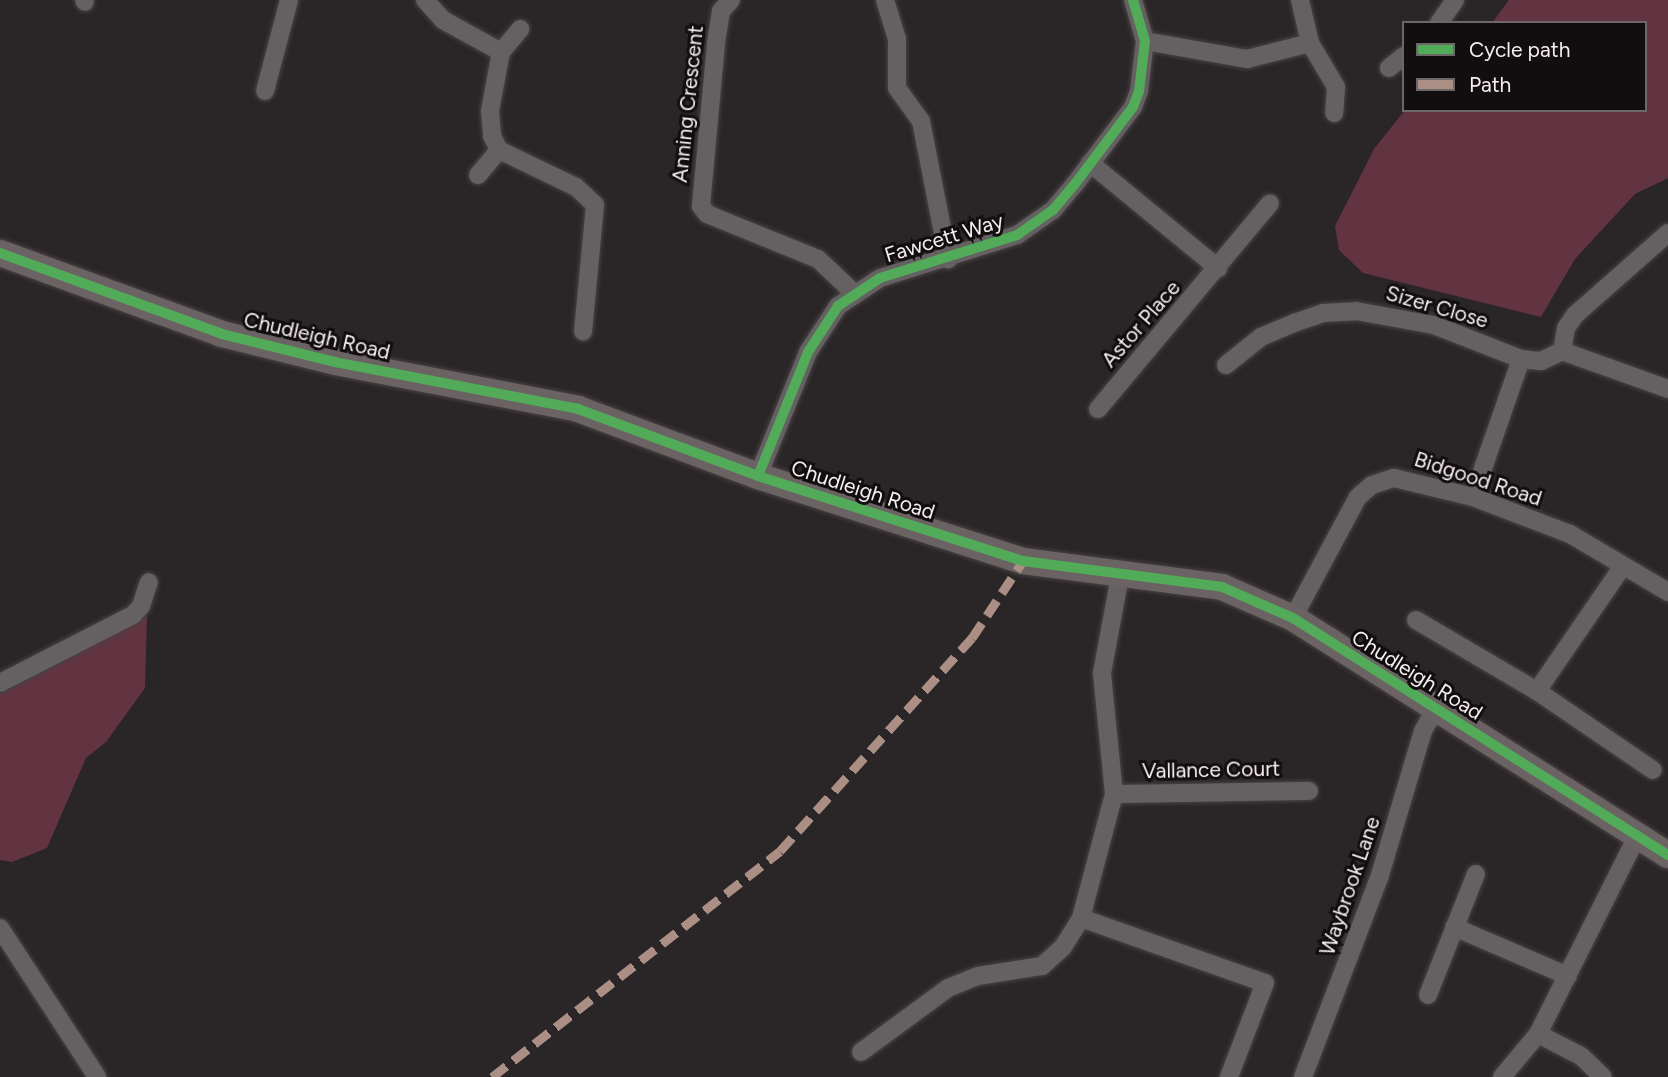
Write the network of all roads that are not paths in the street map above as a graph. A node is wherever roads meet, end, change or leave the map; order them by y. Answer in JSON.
{"nodes":[{"id":1,"x":289,"y":0,"type":"edge"},
{"id":2,"x":425,"y":0,"type":"edge"},
{"id":3,"x":731,"y":0,"type":"edge"},
{"id":4,"x":885,"y":0,"type":"edge"},
{"id":5,"x":1133,"y":0,"type":"edge"},
{"id":6,"x":1300,"y":0,"type":"edge"},
{"id":7,"x":1455,"y":0,"type":"edge"},
{"id":8,"x":1440,"y":21,"type":"edge"},
{"id":9,"x":520,"y":29,"type":"dead end"},
{"id":10,"x":1145,"y":41,"type":"junction"},
{"id":11,"x":1310,"y":43,"type":"junction"},
{"id":12,"x":501,"y":52,"type":"junction"},
{"id":13,"x":1402,"y":58,"type":"edge"},
{"id":14,"x":1389,"y":68,"type":"dead end"},
{"id":15,"x":265,"y":91,"type":"dead end"},
{"id":16,"x":1334,"y":113,"type":"dead end"},
{"id":17,"x":499,"y":150,"type":"junction"},
{"id":18,"x":1090,"y":163,"type":"junction"},
{"id":19,"x":478,"y":175,"type":"dead end"},
{"id":20,"x":1270,"y":203,"type":"dead end"},
{"id":21,"x":1668,"y":233,"type":"edge"},
{"id":22,"x":0,"y":253,"type":"edge"},
{"id":23,"x":948,"y":259,"type":"junction"},
{"id":24,"x":1218,"y":268,"type":"junction"},
{"id":25,"x":854,"y":293,"type":"junction"},
{"id":26,"x":583,"y":331,"type":"dead end"},
{"id":27,"x":1562,"y":351,"type":"junction"},
{"id":28,"x":1521,"y":359,"type":"junction"},
{"id":29,"x":1226,"y":365,"type":"dead end"},
{"id":30,"x":1668,"y":389,"type":"edge"},
{"id":31,"x":1098,"y":410,"type":"dead end"},
{"id":32,"x":758,"y":476,"type":"junction"},
{"id":33,"x":1473,"y":497,"type":"junction"},
{"id":34,"x":1623,"y":566,"type":"junction"},
{"id":35,"x":1120,"y":576,"type":"junction"},
{"id":36,"x":149,"y":582,"type":"dead end"},
{"id":37,"x":1668,"y":592,"type":"edge"},
{"id":38,"x":1293,"y":618,"type":"junction"},
{"id":39,"x":1416,"y":620,"type":"dead end"},
{"id":40,"x":0,"y":683,"type":"edge"},
{"id":41,"x":1537,"y":691,"type":"junction"},
{"id":42,"x":1435,"y":709,"type":"junction"},
{"id":43,"x":1653,"y":770,"type":"dead end"},
{"id":44,"x":1309,"y":791,"type":"dead end"},
{"id":45,"x":1114,"y":794,"type":"junction"},
{"id":46,"x":1637,"y":836,"type":"junction"},
{"id":47,"x":1668,"y":855,"type":"edge"},
{"id":48,"x":1476,"y":874,"type":"dead end"},
{"id":49,"x":1081,"y":918,"type":"junction"},
{"id":50,"x":1454,"y":927,"type":"junction"},
{"id":51,"x":0,"y":928,"type":"edge"},
{"id":52,"x":1568,"y":976,"type":"junction"},
{"id":53,"x":1428,"y":995,"type":"dead end"},
{"id":54,"x":1538,"y":1034,"type":"junction"},
{"id":55,"x":861,"y":1052,"type":"dead end"},
{"id":56,"x":97,"y":1077,"type":"edge"},
{"id":57,"x":1229,"y":1077,"type":"edge"},
{"id":58,"x":1303,"y":1077,"type":"edge"},
{"id":59,"x":1502,"y":1077,"type":"edge"},
{"id":60,"x":1603,"y":1077,"type":"edge"}],
"edges":[{"from":1,"to":15,"type":"street"},
{"from":2,"to":12,"type":"street"},
{"from":3,"to":25,"type":"street","name":"Anning Crescent"},
{"from":4,"to":23,"type":"street"},
{"from":5,"to":10,"type":"street","name":"Fawcett Way"},
{"from":6,"to":11,"type":"street"},
{"from":7,"to":8,"type":"street"},
{"from":9,"to":12,"type":"street"},
{"from":10,"to":11,"type":"street"},
{"from":10,"to":18,"type":"street","name":"Fawcett Way"},
{"from":11,"to":16,"type":"street"},
{"from":12,"to":17,"type":"street"},
{"from":13,"to":14,"type":"street"},
{"from":17,"to":19,"type":"street"},
{"from":17,"to":26,"type":"street"},
{"from":18,"to":23,"type":"street","name":"Fawcett Way"},
{"from":18,"to":24,"type":"street"},
{"from":20,"to":24,"type":"street","name":"Astor Place"},
{"from":21,"to":27,"type":"street"},
{"from":22,"to":32,"type":"street","name":"Chudleigh Road"},
{"from":23,"to":25,"type":"street","name":"Fawcett Way"},
{"from":24,"to":31,"type":"street","name":"Astor Place"},
{"from":25,"to":32,"type":"street","name":"Fawcett Way"},
{"from":27,"to":28,"type":"street"},
{"from":27,"to":30,"type":"street"},
{"from":28,"to":29,"type":"street","name":"Sizer Close"},
{"from":28,"to":33,"type":"street"},
{"from":32,"to":35,"type":"street","name":"Chudleigh Road"},
{"from":33,"to":34,"type":"street","name":"Bidgood Road"},
{"from":33,"to":38,"type":"street","name":"Bidgood Road"},
{"from":34,"to":37,"type":"street","name":"Bidgood Road"},
{"from":34,"to":41,"type":"street"},
{"from":35,"to":38,"type":"street","name":"Chudleigh Road"},
{"from":35,"to":45,"type":"street"},
{"from":36,"to":40,"type":"street"},
{"from":38,"to":42,"type":"street","name":"Chudleigh Road"},
{"from":39,"to":41,"type":"street"},
{"from":41,"to":43,"type":"street"},
{"from":42,"to":46,"type":"street","name":"Chudleigh Road"},
{"from":42,"to":58,"type":"street","name":"Waybrook Lane"},
{"from":44,"to":45,"type":"street","name":"Vallance Court"},
{"from":45,"to":49,"type":"street"},
{"from":46,"to":47,"type":"street","name":"Chudleigh Road"},
{"from":46,"to":52,"type":"street"},
{"from":48,"to":50,"type":"street"},
{"from":49,"to":55,"type":"street"},
{"from":49,"to":57,"type":"street"},
{"from":50,"to":52,"type":"street"},
{"from":50,"to":53,"type":"street"},
{"from":51,"to":56,"type":"street"},
{"from":52,"to":54,"type":"street"},
{"from":54,"to":59,"type":"street"},
{"from":54,"to":60,"type":"street"}]}
